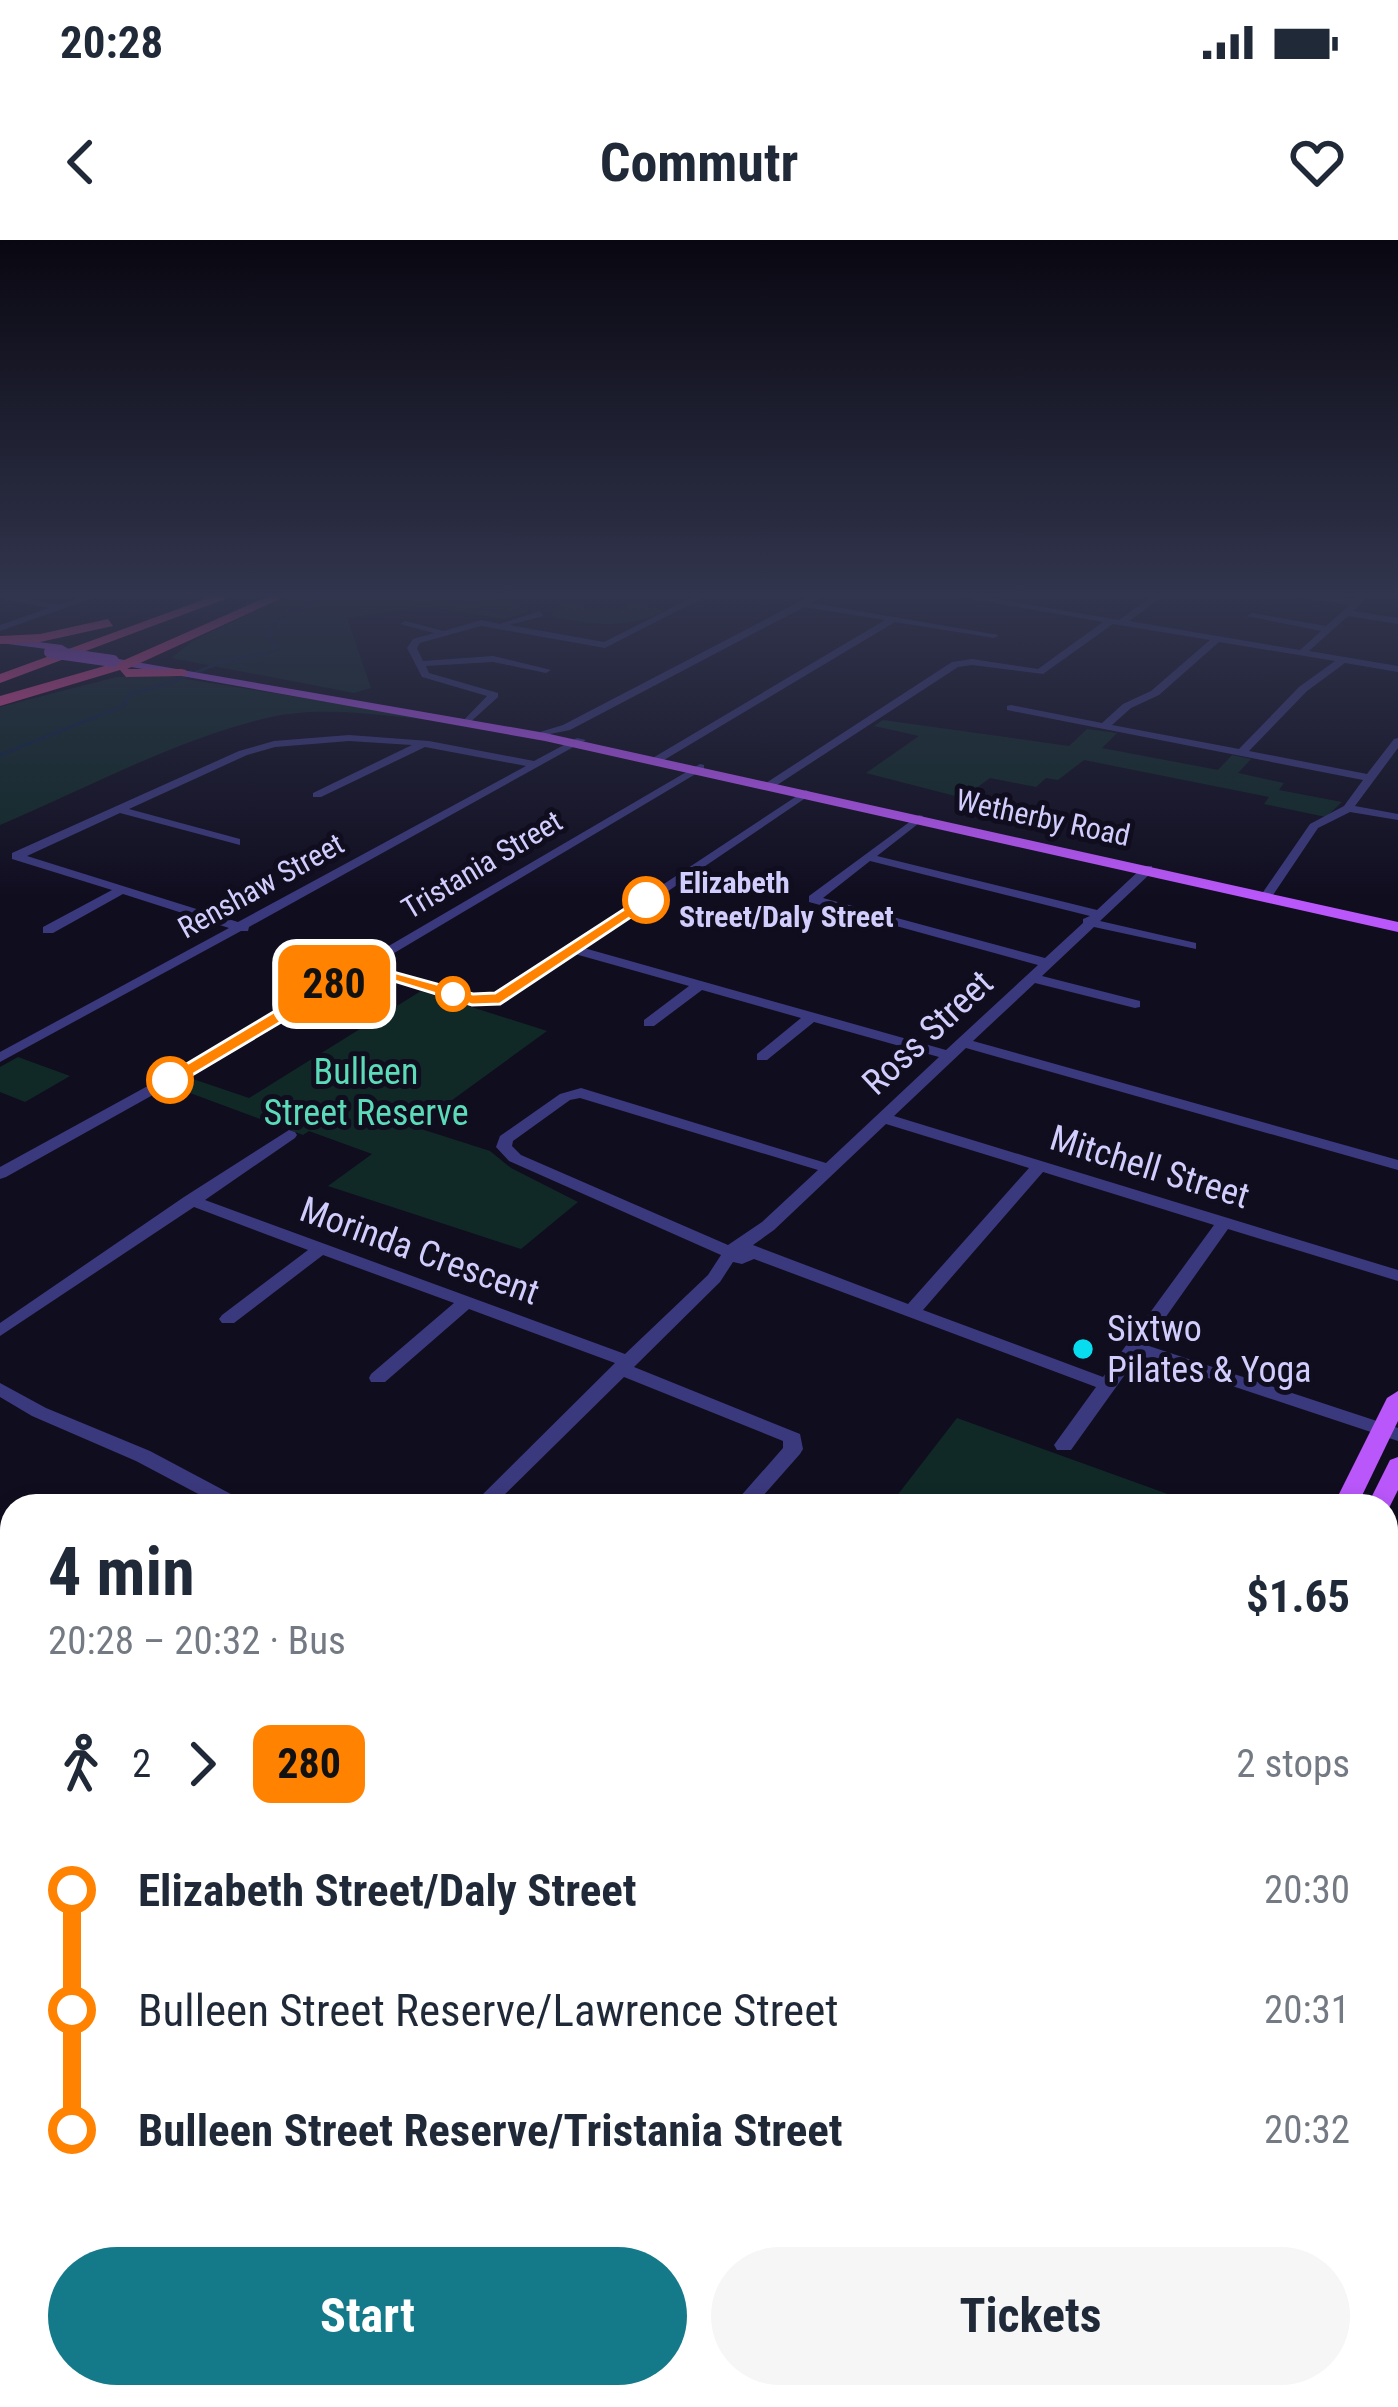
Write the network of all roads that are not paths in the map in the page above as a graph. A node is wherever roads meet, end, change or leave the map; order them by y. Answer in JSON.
{"nodes":[{"id":1,"x":322,"y":694,"type":"edge"},
{"id":2,"x":492,"y":694,"type":"edge"},
{"id":3,"x":647,"y":694,"type":"edge"},
{"id":4,"x":772,"y":694,"type":"edge"},
{"id":5,"x":909,"y":694,"type":"edge"},
{"id":6,"x":1153,"y":694,"type":"edge"},
{"id":7,"x":1299,"y":694,"type":"edge"},
{"id":8,"x":1012,"y":708,"type":"dead end"},
{"id":9,"x":471,"y":720,"type":"junction"},
{"id":10,"x":1105,"y":726,"type":"junction"},
{"id":11,"x":571,"y":738,"type":"junction"},
{"id":12,"x":1398,"y":741,"type":"edge"},
{"id":13,"x":421,"y":745,"type":"junction"},
{"id":14,"x":1240,"y":754,"type":"junction"},
{"id":15,"x":658,"y":760,"type":"junction"},
{"id":16,"x":541,"y":762,"type":"junction"},
{"id":17,"x":697,"y":769,"type":"junction"},
{"id":18,"x":1369,"y":778,"type":"junction"},
{"id":19,"x":770,"y":785,"type":"junction"},
{"id":20,"x":806,"y":793,"type":"junction"},
{"id":21,"x":317,"y":795,"type":"dead end"},
{"id":22,"x":1348,"y":808,"type":"junction"},
{"id":23,"x":117,"y":809,"type":"junction"},
{"id":24,"x":915,"y":817,"type":"junction"},
{"id":25,"x":1398,"y":817,"type":"edge"},
{"id":26,"x":236,"y":842,"type":"dead end"},
{"id":27,"x":867,"y":857,"type":"junction"},
{"id":28,"x":1143,"y":868,"type":"junction"},
{"id":29,"x":120,"y":891,"type":"junction"},
{"id":30,"x":1263,"y":894,"type":"junction"},
{"id":31,"x":1092,"y":918,"type":"junction"},
{"id":32,"x":1398,"y":925,"type":"edge"},
{"id":33,"x":243,"y":928,"type":"junction"},
{"id":34,"x":48,"y":930,"type":"dead end"},
{"id":35,"x":1191,"y":946,"type":"dead end"},
{"id":36,"x":573,"y":949,"type":"junction"},
{"id":37,"x":1048,"y":963,"type":"junction"},
{"id":38,"x":363,"y":966,"type":"junction"},
{"id":39,"x":1032,"y":978,"type":"junction"},
{"id":40,"x":700,"y":985,"type":"junction"},
{"id":41,"x":1135,"y":1004,"type":"dead end"},
{"id":42,"x":811,"y":1016,"type":"junction"},
{"id":43,"x":649,"y":1023,"type":"dead end"},
{"id":44,"x":964,"y":1043,"type":"junction"},
{"id":45,"x":950,"y":1056,"type":"junction"},
{"id":46,"x":762,"y":1057,"type":"dead end"},
{"id":47,"x":0,"y":1058,"type":"edge"},
{"id":48,"x":883,"y":1118,"type":"junction"},
{"id":49,"x":289,"y":1135,"type":"dead end"},
{"id":50,"x":1398,"y":1165,"type":"edge"},
{"id":51,"x":1039,"y":1167,"type":"junction"},
{"id":52,"x":830,"y":1168,"type":"junction"},
{"id":53,"x":0,"y":1174,"type":"edge"},
{"id":54,"x":190,"y":1200,"type":"junction"},
{"id":55,"x":1224,"y":1223,"type":"junction"},
{"id":56,"x":321,"y":1248,"type":"junction"},
{"id":57,"x":742,"y":1253,"type":"junction"},
{"id":58,"x":1398,"y":1276,"type":"edge"},
{"id":59,"x":466,"y":1302,"type":"junction"},
{"id":60,"x":911,"y":1312,"type":"junction"},
{"id":61,"x":228,"y":1319,"type":"dead end"},
{"id":62,"x":0,"y":1330,"type":"edge"},
{"id":63,"x":1134,"y":1347,"type":"junction"},
{"id":64,"x":623,"y":1364,"type":"junction"},
{"id":65,"x":378,"y":1378,"type":"dead end"},
{"id":66,"x":1107,"y":1385,"type":"junction"},
{"id":67,"x":0,"y":1389,"type":"edge"},
{"id":68,"x":1398,"y":1398,"type":"edge"},
{"id":69,"x":1390,"y":1433,"type":"edge"},
{"id":70,"x":1064,"y":1445,"type":"dead end"},
{"id":71,"x":1398,"y":1465,"type":"edge"},
{"id":72,"x":214,"y":1494,"type":"edge"},
{"id":73,"x":493,"y":1494,"type":"edge"},
{"id":74,"x":753,"y":1494,"type":"edge"},
{"id":75,"x":1352,"y":1494,"type":"edge"},
{"id":76,"x":1385,"y":1494,"type":"edge"}],
"edges":[{"from":1,"to":9,"type":"main road","name":"Wetherby Road"},
{"from":2,"to":9,"type":"street"},
{"from":3,"to":11,"type":"street","name":"Renshaw Street"},
{"from":4,"to":15,"type":"street"},
{"from":5,"to":19,"type":"street"},
{"from":6,"to":10,"type":"street"},
{"from":7,"to":14,"type":"street"},
{"from":8,"to":10,"type":"street"},
{"from":9,"to":11,"type":"main road","name":"Wetherby Road"},
{"from":9,"to":11,"type":"main road","name":"Wetherby Road"},
{"from":10,"to":14,"type":"street"},
{"from":11,"to":15,"type":"main road","name":"Wetherby Road"},
{"from":11,"to":16,"type":"street","name":"Renshaw Street"},
{"from":12,"to":18,"type":"street"},
{"from":13,"to":16,"type":"street"},
{"from":13,"to":21,"type":"street"},
{"from":13,"to":23,"type":"street"},
{"from":14,"to":18,"type":"street"},
{"from":15,"to":17,"type":"main road","name":"Wetherby Road"},
{"from":16,"to":33,"type":"street","name":"Renshaw Street"},
{"from":17,"to":19,"type":"main road","name":"Wetherby Road"},
{"from":17,"to":38,"type":"street","name":"Tristania Street"},
{"from":18,"to":22,"type":"street"},
{"from":19,"to":20,"type":"main road","name":"Wetherby Road"},
{"from":20,"to":24,"type":"main road","name":"Wetherby Road"},
{"from":20,"to":36,"type":"street"},
{"from":22,"to":25,"type":"street"},
{"from":22,"to":30,"type":"street"},
{"from":23,"to":26,"type":"street"},
{"from":23,"to":29,"type":"street"},
{"from":24,"to":27,"type":"street"},
{"from":24,"to":28,"type":"main road","name":"Wetherby Road"},
{"from":27,"to":31,"type":"street"},
{"from":27,"to":37,"type":"street"},
{"from":28,"to":30,"type":"main road","name":"Wetherby Road"},
{"from":28,"to":31,"type":"street","name":"Ross Street"},
{"from":29,"to":33,"type":"street"},
{"from":29,"to":34,"type":"street"},
{"from":30,"to":32,"type":"main road","name":"Wetherby Road"},
{"from":31,"to":35,"type":"street"},
{"from":31,"to":37,"type":"street","name":"Ross Street"},
{"from":33,"to":47,"type":"street","name":"Renshaw Street"},
{"from":36,"to":38,"type":"street"},
{"from":36,"to":40,"type":"street"},
{"from":37,"to":39,"type":"street","name":"Ross Street"},
{"from":38,"to":53,"type":"street","name":"Tristania Street"},
{"from":39,"to":41,"type":"street"},
{"from":39,"to":44,"type":"street","name":"Ross Street"},
{"from":40,"to":42,"type":"street"},
{"from":40,"to":43,"type":"street"},
{"from":42,"to":45,"type":"street"},
{"from":42,"to":46,"type":"street"},
{"from":44,"to":45,"type":"street","name":"Ross Street"},
{"from":44,"to":50,"type":"street"},
{"from":45,"to":48,"type":"street","name":"Ross Street"},
{"from":48,"to":51,"type":"street","name":"Mitchell Street"},
{"from":48,"to":52,"type":"street","name":"Ross Street"},
{"from":49,"to":54,"type":"street"},
{"from":51,"to":55,"type":"street","name":"Mitchell Street"},
{"from":51,"to":60,"type":"street"},
{"from":52,"to":57,"type":"street","name":"Ross Street"},
{"from":52,"to":57,"type":"street"},
{"from":54,"to":56,"type":"street","name":"Morinda Crescent"},
{"from":54,"to":62,"type":"street"},
{"from":55,"to":58,"type":"street","name":"Mitchell Street"},
{"from":55,"to":63,"type":"street"},
{"from":56,"to":59,"type":"street","name":"Morinda Crescent"},
{"from":56,"to":61,"type":"street"},
{"from":57,"to":60,"type":"street"},
{"from":57,"to":64,"type":"street","name":"Ross Street"},
{"from":59,"to":64,"type":"street","name":"Morinda Crescent"},
{"from":59,"to":65,"type":"street"},
{"from":60,"to":66,"type":"street"},
{"from":63,"to":66,"type":"street"},
{"from":63,"to":69,"type":"street"},
{"from":64,"to":73,"type":"street","name":"Ross Street"},
{"from":64,"to":74,"type":"street","name":"Morinda Crescent"},
{"from":66,"to":70,"type":"street"},
{"from":67,"to":72,"type":"street"},
{"from":68,"to":69,"type":"main road"},
{"from":69,"to":75,"type":"main road"},
{"from":71,"to":76,"type":"main road"}]}
